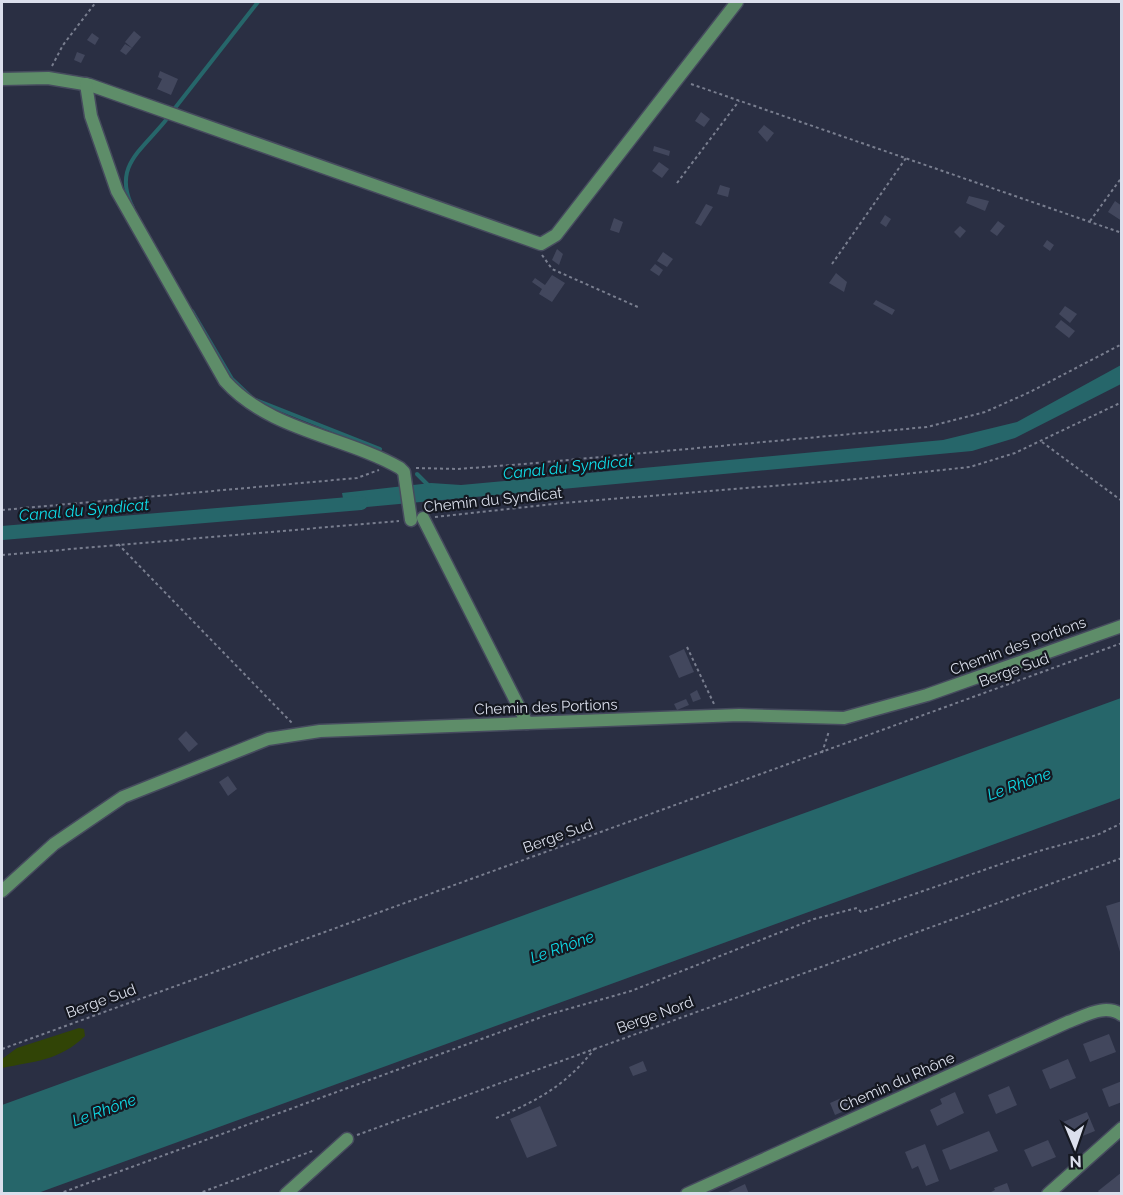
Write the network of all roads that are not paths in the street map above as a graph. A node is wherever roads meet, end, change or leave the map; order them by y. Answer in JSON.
{"nodes":[{"id":1,"x":737,"y":2,"type":"edge"},
{"id":2,"x":2,"y":79,"type":"edge"},
{"id":3,"x":86,"y":84,"type":"junction"},
{"id":4,"x":1122,"y":626,"type":"edge"},
{"id":5,"x":527,"y":723,"type":"junction"},
{"id":6,"x":2,"y":891,"type":"edge"},
{"id":7,"x":1122,"y":1015,"type":"edge"},
{"id":8,"x":1122,"y":1128,"type":"edge"},
{"id":9,"x":347,"y":1139,"type":"road end"},
{"id":10,"x":286,"y":1194,"type":"edge"},
{"id":11,"x":687,"y":1194,"type":"edge"},
{"id":12,"x":1048,"y":1194,"type":"edge"}],
"edges":[{"from":1,"to":3,"type":"street"},
{"from":2,"to":3,"type":"street"},
{"from":3,"to":5,"type":"street"},
{"from":4,"to":5,"type":"street","name":"Chemin des Portions"},
{"from":5,"to":6,"type":"street","name":"Chemin des Portions"},
{"from":7,"to":11,"type":"street","name":"Chemin du Rhône"},
{"from":8,"to":12,"type":"street"},
{"from":9,"to":10,"type":"street"}]}
